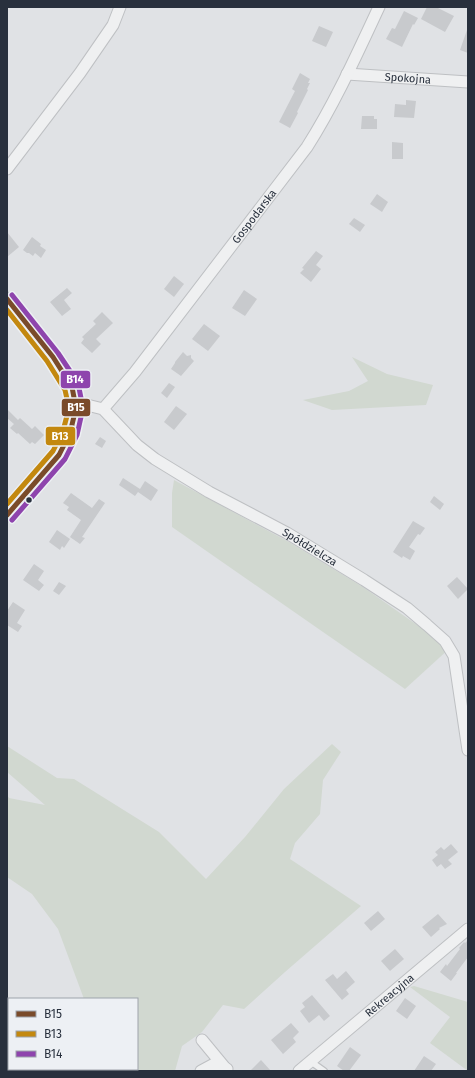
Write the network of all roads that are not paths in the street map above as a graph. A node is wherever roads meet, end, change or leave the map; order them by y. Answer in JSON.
{"nodes":[{"id":1,"x":120,"y":7,"type":"edge"},
{"id":2,"x":379,"y":7,"type":"edge"},
{"id":3,"x":347,"y":74,"type":"junction"},
{"id":4,"x":468,"y":82,"type":"edge"},
{"id":5,"x":7,"y":169,"type":"edge"},
{"id":6,"x":7,"y":299,"type":"edge"},
{"id":7,"x":76,"y":408,"type":"junction"},
{"id":8,"x":103,"y":409,"type":"junction"},
{"id":9,"x":7,"y":515,"type":"edge"},
{"id":10,"x":468,"y":750,"type":"edge"},
{"id":11,"x":468,"y":929,"type":"edge"},
{"id":12,"x":202,"y":1040,"type":"dead end"},
{"id":13,"x":310,"y":1061,"type":"junction"},
{"id":14,"x":227,"y":1070,"type":"edge"},
{"id":15,"x":201,"y":1071,"type":"edge"},
{"id":16,"x":299,"y":1071,"type":"edge"},
{"id":17,"x":324,"y":1071,"type":"edge"}],
"edges":[{"from":1,"to":5,"type":"street"},
{"from":2,"to":3,"type":"street","name":"Gospodarska"},
{"from":3,"to":4,"type":"street","name":"Spokojna"},
{"from":3,"to":8,"type":"street","name":"Gospodarska"},
{"from":6,"to":7,"type":"street"},
{"from":7,"to":8,"type":"street"},
{"from":7,"to":9,"type":"street"},
{"from":8,"to":10,"type":"street","name":"Spółdzielcza"},
{"from":11,"to":13,"type":"street","name":"Rekreacyjna"},
{"from":12,"to":14,"type":"street"},
{"from":13,"to":16,"type":"street","name":"Rekreacyjna"},
{"from":13,"to":17,"type":"lane"},
{"from":14,"to":15,"type":"street"}]}
